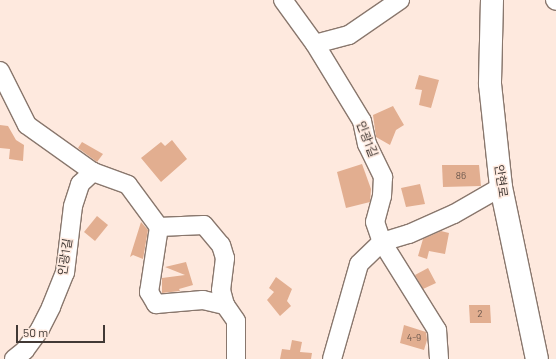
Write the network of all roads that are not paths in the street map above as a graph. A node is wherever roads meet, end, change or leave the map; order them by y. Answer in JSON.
{"nodes":[{"id":1,"x":283,"y":0,"type":"edge"},
{"id":2,"x":400,"y":0,"type":"edge"},
{"id":3,"x":492,"y":0,"type":"edge"},
{"id":4,"x":315,"y":44,"type":"junction"},
{"id":5,"x":0,"y":71,"type":"edge"},
{"id":6,"x":0,"y":74,"type":"edge"},
{"id":7,"x":93,"y":172,"type":"junction"},
{"id":8,"x":501,"y":187,"type":"junction"},
{"id":9,"x":159,"y":227,"type":"junction"},
{"id":10,"x":382,"y":242,"type":"junction"},
{"id":11,"x":224,"y":305,"type":"junction"},
{"id":12,"x":533,"y":355,"type":"edge"},
{"id":13,"x":14,"y":359,"type":"edge"},
{"id":14,"x":236,"y":359,"type":"edge"},
{"id":15,"x":332,"y":359,"type":"edge"},
{"id":16,"x":439,"y":359,"type":"edge"}],
"edges":[{"from":1,"to":4,"type":"street","name":"인광1길"},
{"from":2,"to":4,"type":"street"},
{"from":3,"to":8,"type":"main road","name":"안현로"},
{"from":4,"to":10,"type":"street","name":"인광1길"},
{"from":5,"to":6,"type":"street"},
{"from":6,"to":7,"type":"street"},
{"from":7,"to":9,"type":"street"},
{"from":7,"to":13,"type":"street","name":"인광1길"},
{"from":8,"to":10,"type":"street"},
{"from":8,"to":12,"type":"main road","name":"안현로"},
{"from":9,"to":11,"type":"street"},
{"from":9,"to":11,"type":"street"},
{"from":10,"to":15,"type":"street"},
{"from":10,"to":16,"type":"street","name":"인광1길"},
{"from":11,"to":14,"type":"street"}]}
